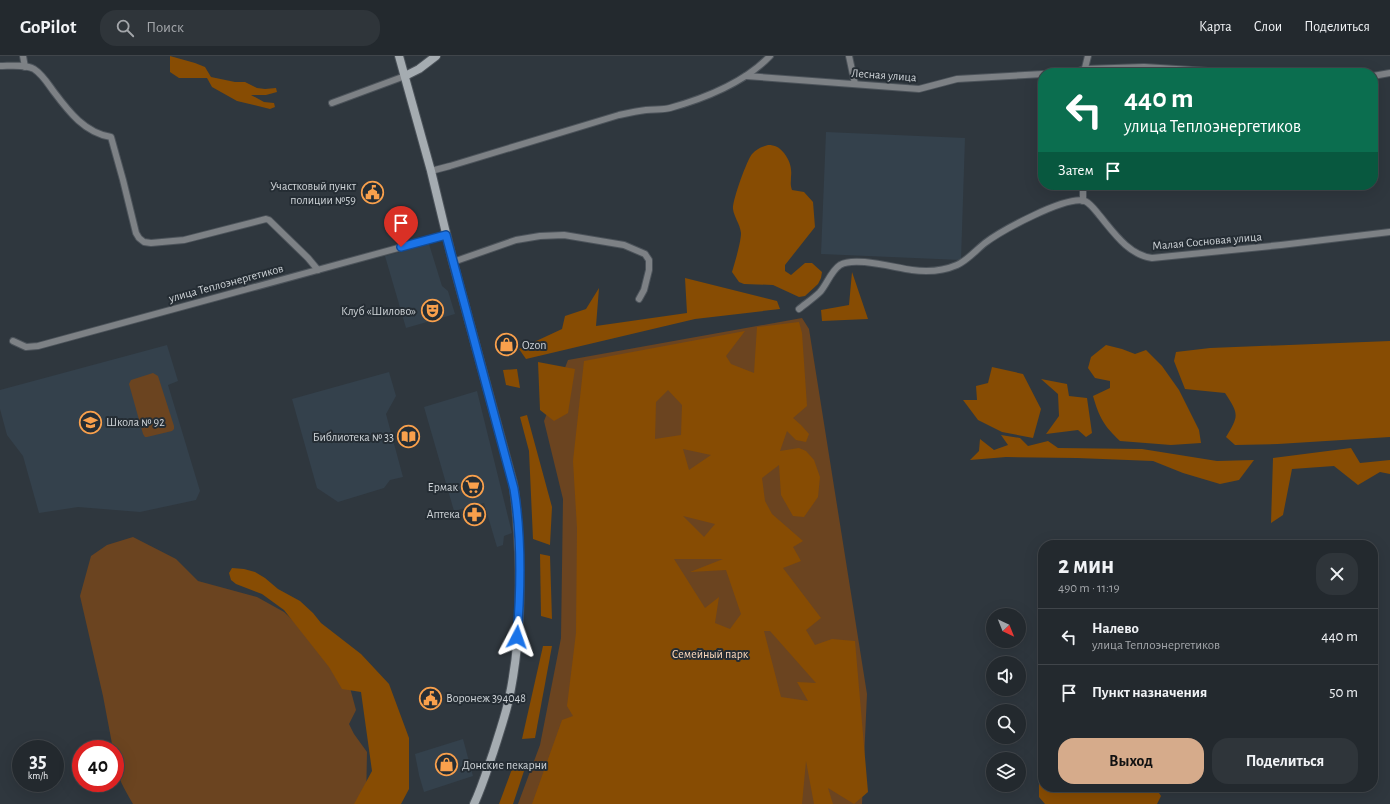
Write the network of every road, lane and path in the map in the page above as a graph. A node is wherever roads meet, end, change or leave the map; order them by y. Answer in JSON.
{"nodes":[{"id":1,"x":23,"y":56,"type":"edge"},
{"id":2,"x":399,"y":56,"type":"edge"},
{"id":3,"x":436,"y":56,"type":"edge"},
{"id":4,"x":770,"y":56,"type":"edge"},
{"id":5,"x":850,"y":56,"type":"edge"},
{"id":6,"x":1088,"y":56,"type":"edge"},
{"id":7,"x":0,"y":66,"type":"edge"},
{"id":8,"x":25,"y":67,"type":"junction"},
{"id":9,"x":1085,"y":68,"type":"edge"},
{"id":10,"x":1129,"y":68,"type":"edge"},
{"id":11,"x":1160,"y":68,"type":"edge"},
{"id":12,"x":1390,"y":73,"type":"edge"},
{"id":13,"x":1038,"y":74,"type":"edge"},
{"id":14,"x":1378,"y":75,"type":"edge"},
{"id":15,"x":404,"y":76,"type":"junction"},
{"id":16,"x":746,"y":76,"type":"junction"},
{"id":17,"x":855,"y":84,"type":"junction"},
{"id":18,"x":332,"y":103,"type":"dead end"},
{"id":19,"x":431,"y":171,"type":"junction"},
{"id":20,"x":1083,"y":190,"type":"edge"},
{"id":21,"x":1083,"y":201,"type":"junction"},
{"id":22,"x":1390,"y":232,"type":"edge"},
{"id":23,"x":446,"y":235,"type":"junction"},
{"id":24,"x":453,"y":262,"type":"junction"},
{"id":25,"x":318,"y":270,"type":"junction"},
{"id":26,"x":639,"y":299,"type":"dead end"},
{"id":27,"x":799,"y":309,"type":"dead end"},
{"id":28,"x":12,"y":341,"type":"dead end"},
{"id":29,"x":474,"y":804,"type":"edge"}],
"edges":[{"from":1,"to":8,"type":"street"},
{"from":2,"to":15,"type":"street"},
{"from":3,"to":15,"type":"street"},
{"from":4,"to":16,"type":"street"},
{"from":5,"to":17,"type":"street"},
{"from":6,"to":9,"type":"street"},
{"from":7,"to":8,"type":"street"},
{"from":8,"to":25,"type":"street"},
{"from":10,"to":11,"type":"street"},
{"from":12,"to":14,"type":"street"},
{"from":13,"to":17,"type":"street","name":"Лесная улица"},
{"from":15,"to":18,"type":"street"},
{"from":15,"to":19,"type":"street"},
{"from":16,"to":17,"type":"street","name":"Лесная улица"},
{"from":16,"to":19,"type":"street"},
{"from":19,"to":23,"type":"street"},
{"from":20,"to":21,"type":"street"},
{"from":21,"to":22,"type":"street","name":"Малая Сосновая улица"},
{"from":21,"to":27,"type":"street"},
{"from":23,"to":24,"type":"street"},
{"from":23,"to":25,"type":"street","name":"улица Теплоэнергетиков"},
{"from":24,"to":26,"type":"street"},
{"from":24,"to":29,"type":"street"},
{"from":25,"to":28,"type":"street","name":"улица Теплоэнергетиков"}]}
